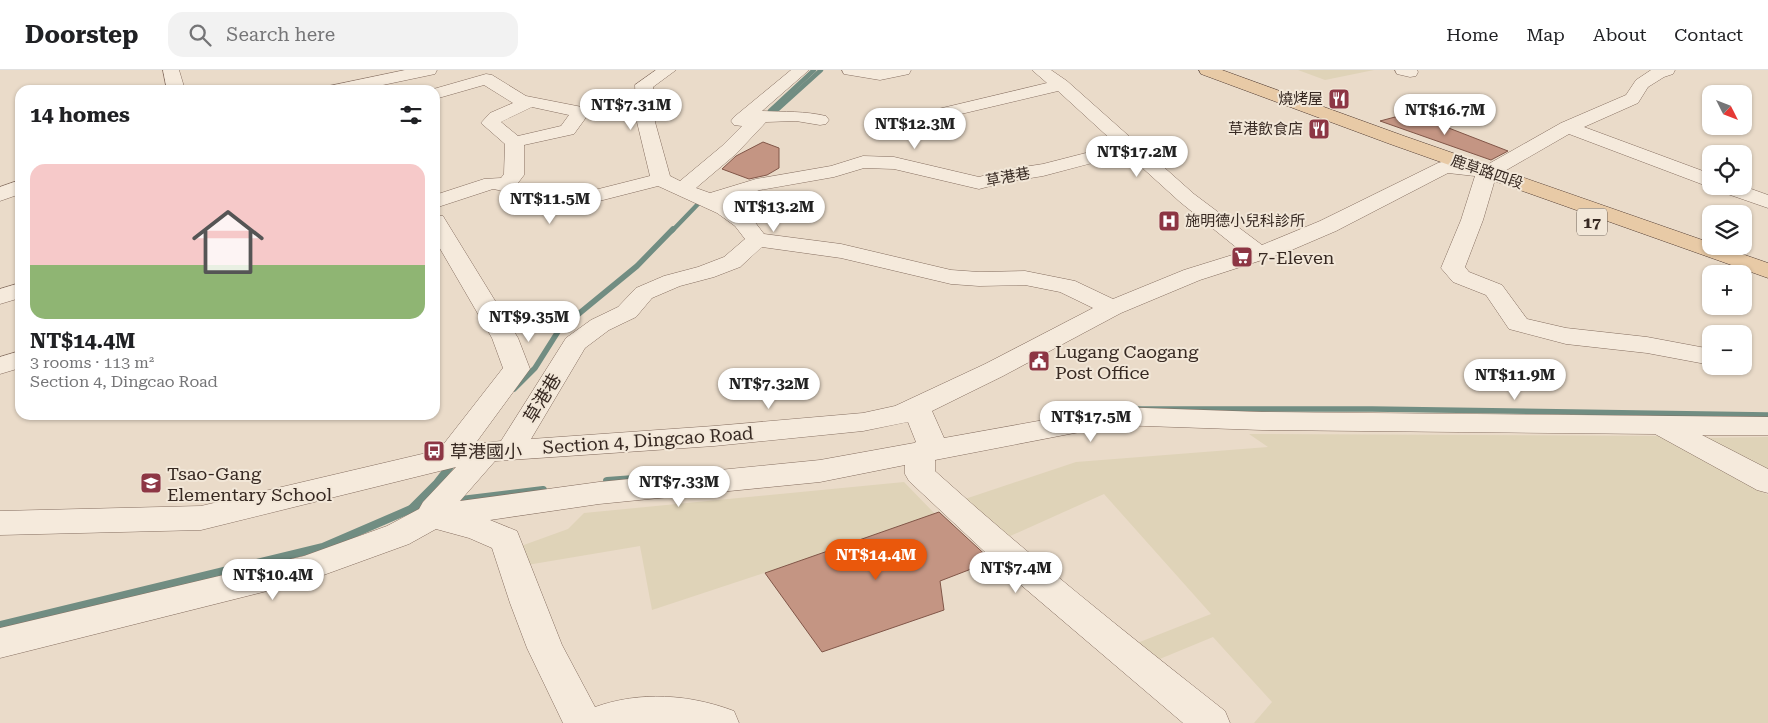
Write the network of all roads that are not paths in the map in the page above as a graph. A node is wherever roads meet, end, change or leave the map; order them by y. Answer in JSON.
{"nodes":[{"id":1,"x":171,"y":70,"type":"edge"},
{"id":2,"x":429,"y":70,"type":"edge"},
{"id":3,"x":668,"y":70,"type":"edge"},
{"id":4,"x":801,"y":70,"type":"edge"},
{"id":5,"x":850,"y":70,"type":"edge"},
{"id":6,"x":903,"y":70,"type":"edge"},
{"id":7,"x":1040,"y":70,"type":"edge"},
{"id":8,"x":1190,"y":70,"type":"edge"},
{"id":9,"x":1207,"y":70,"type":"edge"},
{"id":10,"x":1667,"y":70,"type":"edge"},
{"id":11,"x":175,"y":85,"type":"edge"},
{"id":12,"x":385,"y":85,"type":"edge"},
{"id":13,"x":1061,"y":85,"type":"junction"},
{"id":14,"x":440,"y":93,"type":"edge"},
{"id":15,"x":532,"y":101,"type":"junction"},
{"id":16,"x":944,"y":113,"type":"dead end"},
{"id":17,"x":756,"y":115,"type":"junction"},
{"id":18,"x":820,"y":120,"type":"dead end"},
{"id":19,"x":1568,"y":127,"type":"junction"},
{"id":20,"x":716,"y":138,"type":"dead end"},
{"id":21,"x":515,"y":142,"type":"junction"},
{"id":22,"x":1129,"y":148,"type":"junction"},
{"id":23,"x":1446,"y":167,"type":"junction"},
{"id":24,"x":1485,"y":176,"type":"junction"},
{"id":25,"x":1702,"y":178,"type":"edge"},
{"id":26,"x":661,"y":179,"type":"junction"},
{"id":27,"x":506,"y":184,"type":"junction"},
{"id":28,"x":15,"y":188,"type":"edge"},
{"id":29,"x":682,"y":190,"type":"junction"},
{"id":30,"x":0,"y":195,"type":"edge"},
{"id":31,"x":1748,"y":195,"type":"edge"},
{"id":32,"x":440,"y":200,"type":"edge"},
{"id":33,"x":711,"y":200,"type":"junction"},
{"id":34,"x":1768,"y":202,"type":"edge"},
{"id":35,"x":440,"y":229,"type":"edge"},
{"id":36,"x":758,"y":240,"type":"junction"},
{"id":37,"x":1259,"y":254,"type":"junction"},
{"id":38,"x":1714,"y":265,"type":"edge"},
{"id":39,"x":1768,"y":271,"type":"edge"},
{"id":40,"x":1752,"y":278,"type":"edge"},
{"id":41,"x":1768,"y":283,"type":"edge"},
{"id":42,"x":15,"y":292,"type":"edge"},
{"id":43,"x":0,"y":297,"type":"edge"},
{"id":44,"x":1112,"y":308,"type":"junction"},
{"id":45,"x":1702,"y":355,"type":"edge"},
{"id":46,"x":15,"y":361,"type":"edge"},
{"id":47,"x":0,"y":366,"type":"edge"},
{"id":48,"x":916,"y":408,"type":"junction"},
{"id":49,"x":1657,"y":424,"type":"junction"},
{"id":50,"x":1768,"y":426,"type":"edge"},
{"id":51,"x":499,"y":451,"type":"junction"},
{"id":52,"x":920,"y":454,"type":"junction"},
{"id":53,"x":449,"y":458,"type":"junction"},
{"id":54,"x":1768,"y":482,"type":"edge"},
{"id":55,"x":431,"y":517,"type":"junction"},
{"id":56,"x":0,"y":523,"type":"edge"},
{"id":57,"x":0,"y":643,"type":"edge"},
{"id":58,"x":583,"y":723,"type":"edge"},
{"id":59,"x":598,"y":723,"type":"edge"},
{"id":60,"x":720,"y":723,"type":"edge"},
{"id":61,"x":1211,"y":723,"type":"edge"}],
"edges":[{"from":1,"to":11,"type":"street"},
{"from":2,"to":12,"type":"street"},
{"from":3,"to":26,"type":"street"},
{"from":4,"to":17,"type":"street"},
{"from":5,"to":6,"type":"street"},
{"from":7,"to":13,"type":"street"},
{"from":8,"to":23,"type":"main road","name":"鹿草路四段"},
{"from":9,"to":24,"type":"main road","name":"鹿草路四段","number":"17"},
{"from":10,"to":19,"type":"street"},
{"from":13,"to":16,"type":"street"},
{"from":13,"to":22,"type":"street"},
{"from":14,"to":15,"type":"street"},
{"from":15,"to":21,"type":"street"},
{"from":15,"to":21,"type":"street"},
{"from":17,"to":18,"type":"street"},
{"from":17,"to":20,"type":"street"},
{"from":17,"to":29,"type":"street"},
{"from":19,"to":24,"type":"street"},
{"from":19,"to":25,"type":"street"},
{"from":21,"to":27,"type":"street"},
{"from":22,"to":33,"type":"street","name":"草港巷"},
{"from":22,"to":37,"type":"street"},
{"from":23,"to":24,"type":"street"},
{"from":23,"to":37,"type":"street","name":"Section 4, Dingcao Road"},
{"from":24,"to":38,"type":"main road","name":"鹿草路四段","number":"17"},
{"from":24,"to":39,"type":"main road","name":"鹿草路四段","number":"17"},
{"from":24,"to":45,"type":"street"},
{"from":26,"to":27,"type":"street"},
{"from":26,"to":29,"type":"street"},
{"from":27,"to":32,"type":"street"},
{"from":28,"to":30,"type":"street"},
{"from":29,"to":33,"type":"street"},
{"from":31,"to":34,"type":"street"},
{"from":33,"to":36,"type":"street"},
{"from":35,"to":53,"type":"street"},
{"from":36,"to":44,"type":"street"},
{"from":36,"to":51,"type":"street","name":"草港巷"},
{"from":37,"to":44,"type":"street","name":"Section 4, Dingcao Road"},
{"from":40,"to":41,"type":"main road"},
{"from":42,"to":43,"type":"street"},
{"from":44,"to":48,"type":"street","name":"Section 4, Dingcao Road"},
{"from":46,"to":47,"type":"street"},
{"from":48,"to":51,"type":"street","name":"Section 4, Dingcao Road"},
{"from":48,"to":52,"type":"street"},
{"from":49,"to":50,"type":"street"},
{"from":49,"to":52,"type":"street"},
{"from":49,"to":54,"type":"street"},
{"from":51,"to":53,"type":"street","name":"Section 4, Dingcao Road"},
{"from":51,"to":55,"type":"street","name":"草港巷"},
{"from":52,"to":55,"type":"street"},
{"from":52,"to":61,"type":"street"},
{"from":53,"to":56,"type":"street","name":"Section 4, Dingcao Road"},
{"from":55,"to":57,"type":"street"},
{"from":55,"to":58,"type":"street"},
{"from":59,"to":60,"type":"street"}]}
